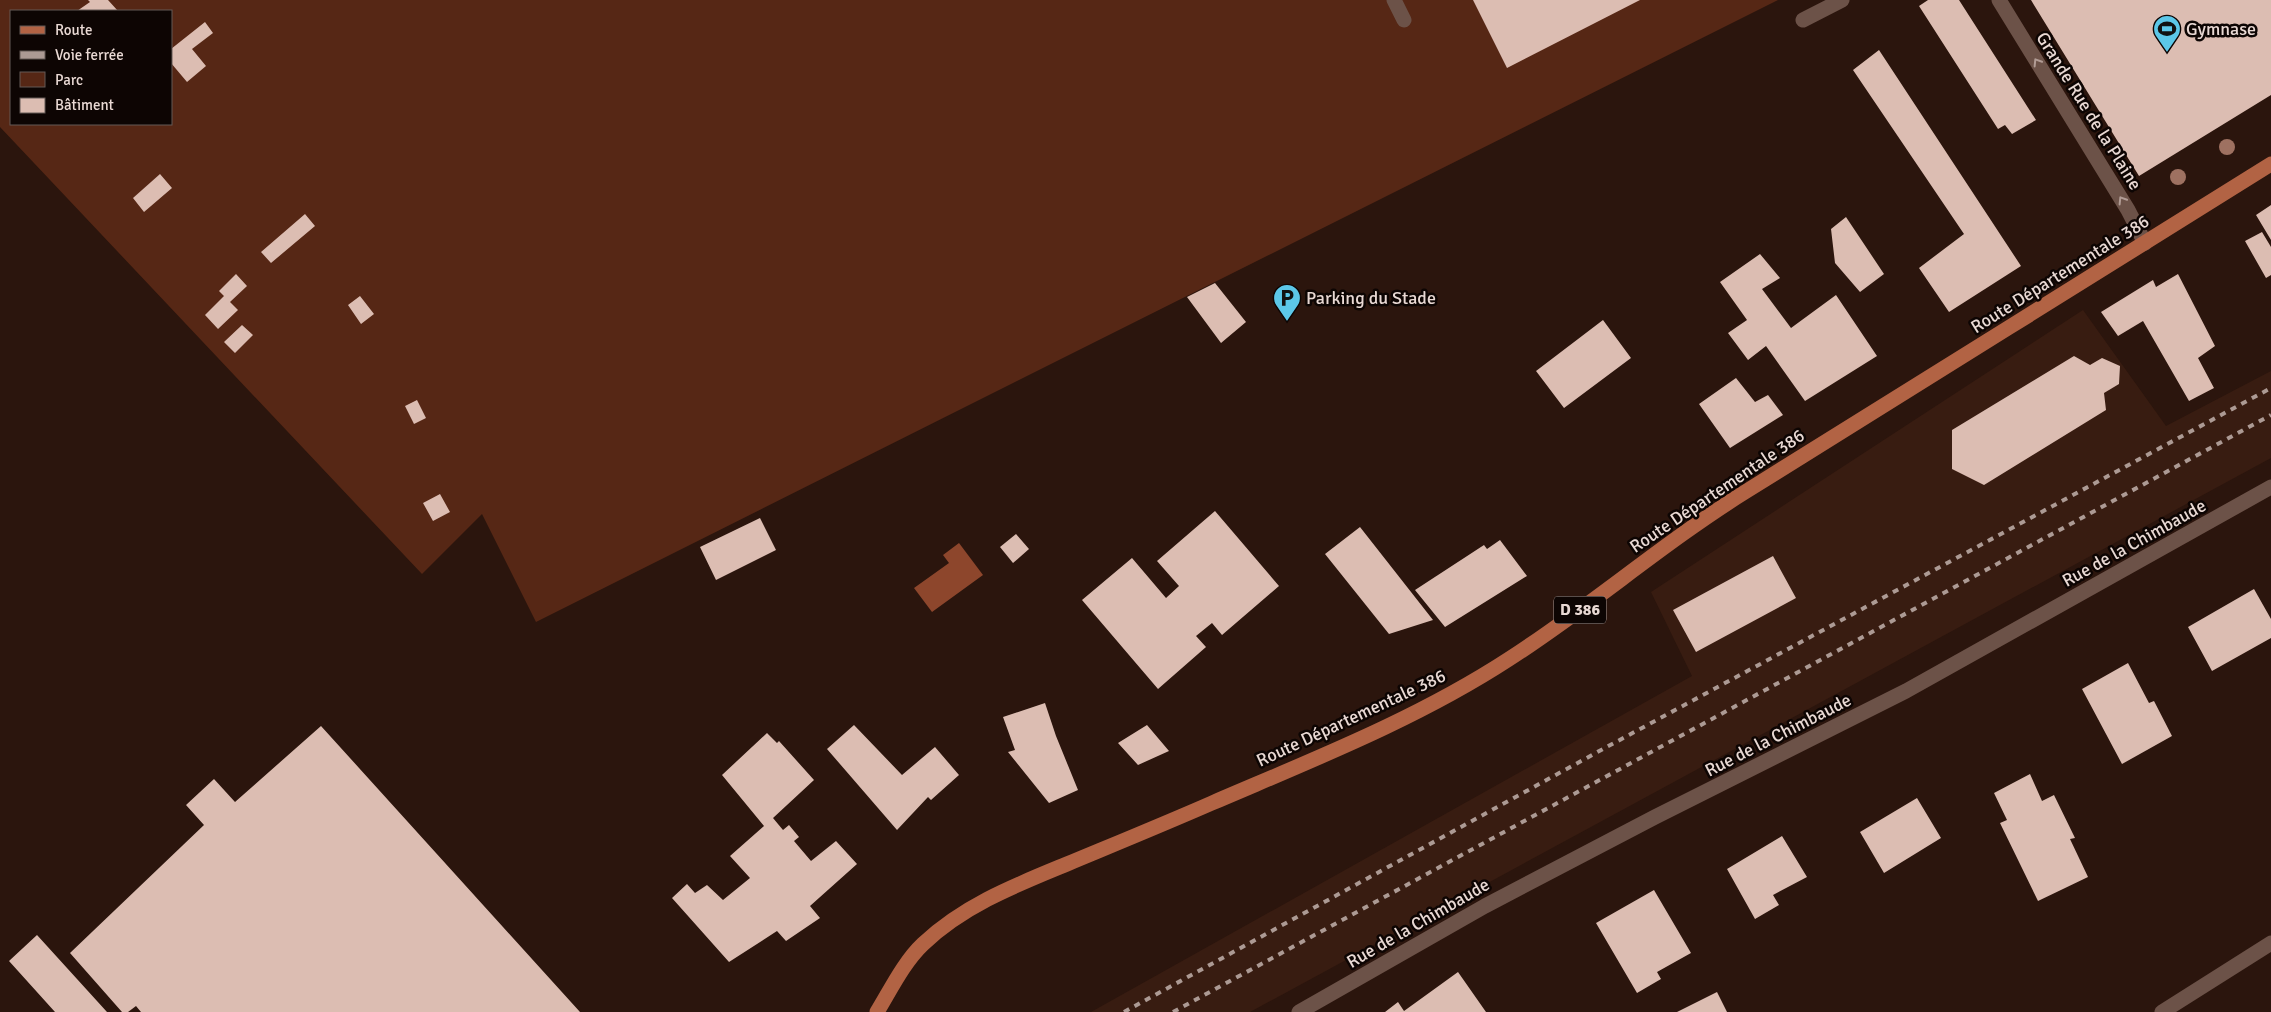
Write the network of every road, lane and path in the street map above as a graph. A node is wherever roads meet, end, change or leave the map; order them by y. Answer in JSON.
{"nodes":[{"id":1,"x":1394,"y":0,"type":"edge"},
{"id":2,"x":1842,"y":0,"type":"edge"},
{"id":3,"x":1999,"y":0,"type":"edge"},
{"id":4,"x":1404,"y":20,"type":"dead end"},
{"id":5,"x":1803,"y":20,"type":"dead end"},
{"id":6,"x":2271,"y":164,"type":"edge"},
{"id":7,"x":2145,"y":244,"type":"junction"},
{"id":8,"x":2271,"y":487,"type":"edge"},
{"id":9,"x":2271,"y":943,"type":"edge"},
{"id":10,"x":877,"y":1012,"type":"edge"},
{"id":11,"x":1299,"y":1012,"type":"edge"},
{"id":12,"x":2162,"y":1012,"type":"edge"}],
"edges":[{"from":1,"to":4,"type":"street"},
{"from":2,"to":5,"type":"street"},
{"from":7,"to":3,"type":"street","name":"Grande Rue de la Plaine","one_way":true},
{"from":6,"to":7,"type":"main road","name":"Route Départementale 386","number":"D 386"},
{"from":7,"to":10,"type":"main road","name":"Route Départementale 386","number":"D 386"},
{"from":8,"to":11,"type":"street","name":"Rue de la Chimbaude"},
{"from":9,"to":12,"type":"street"}]}
